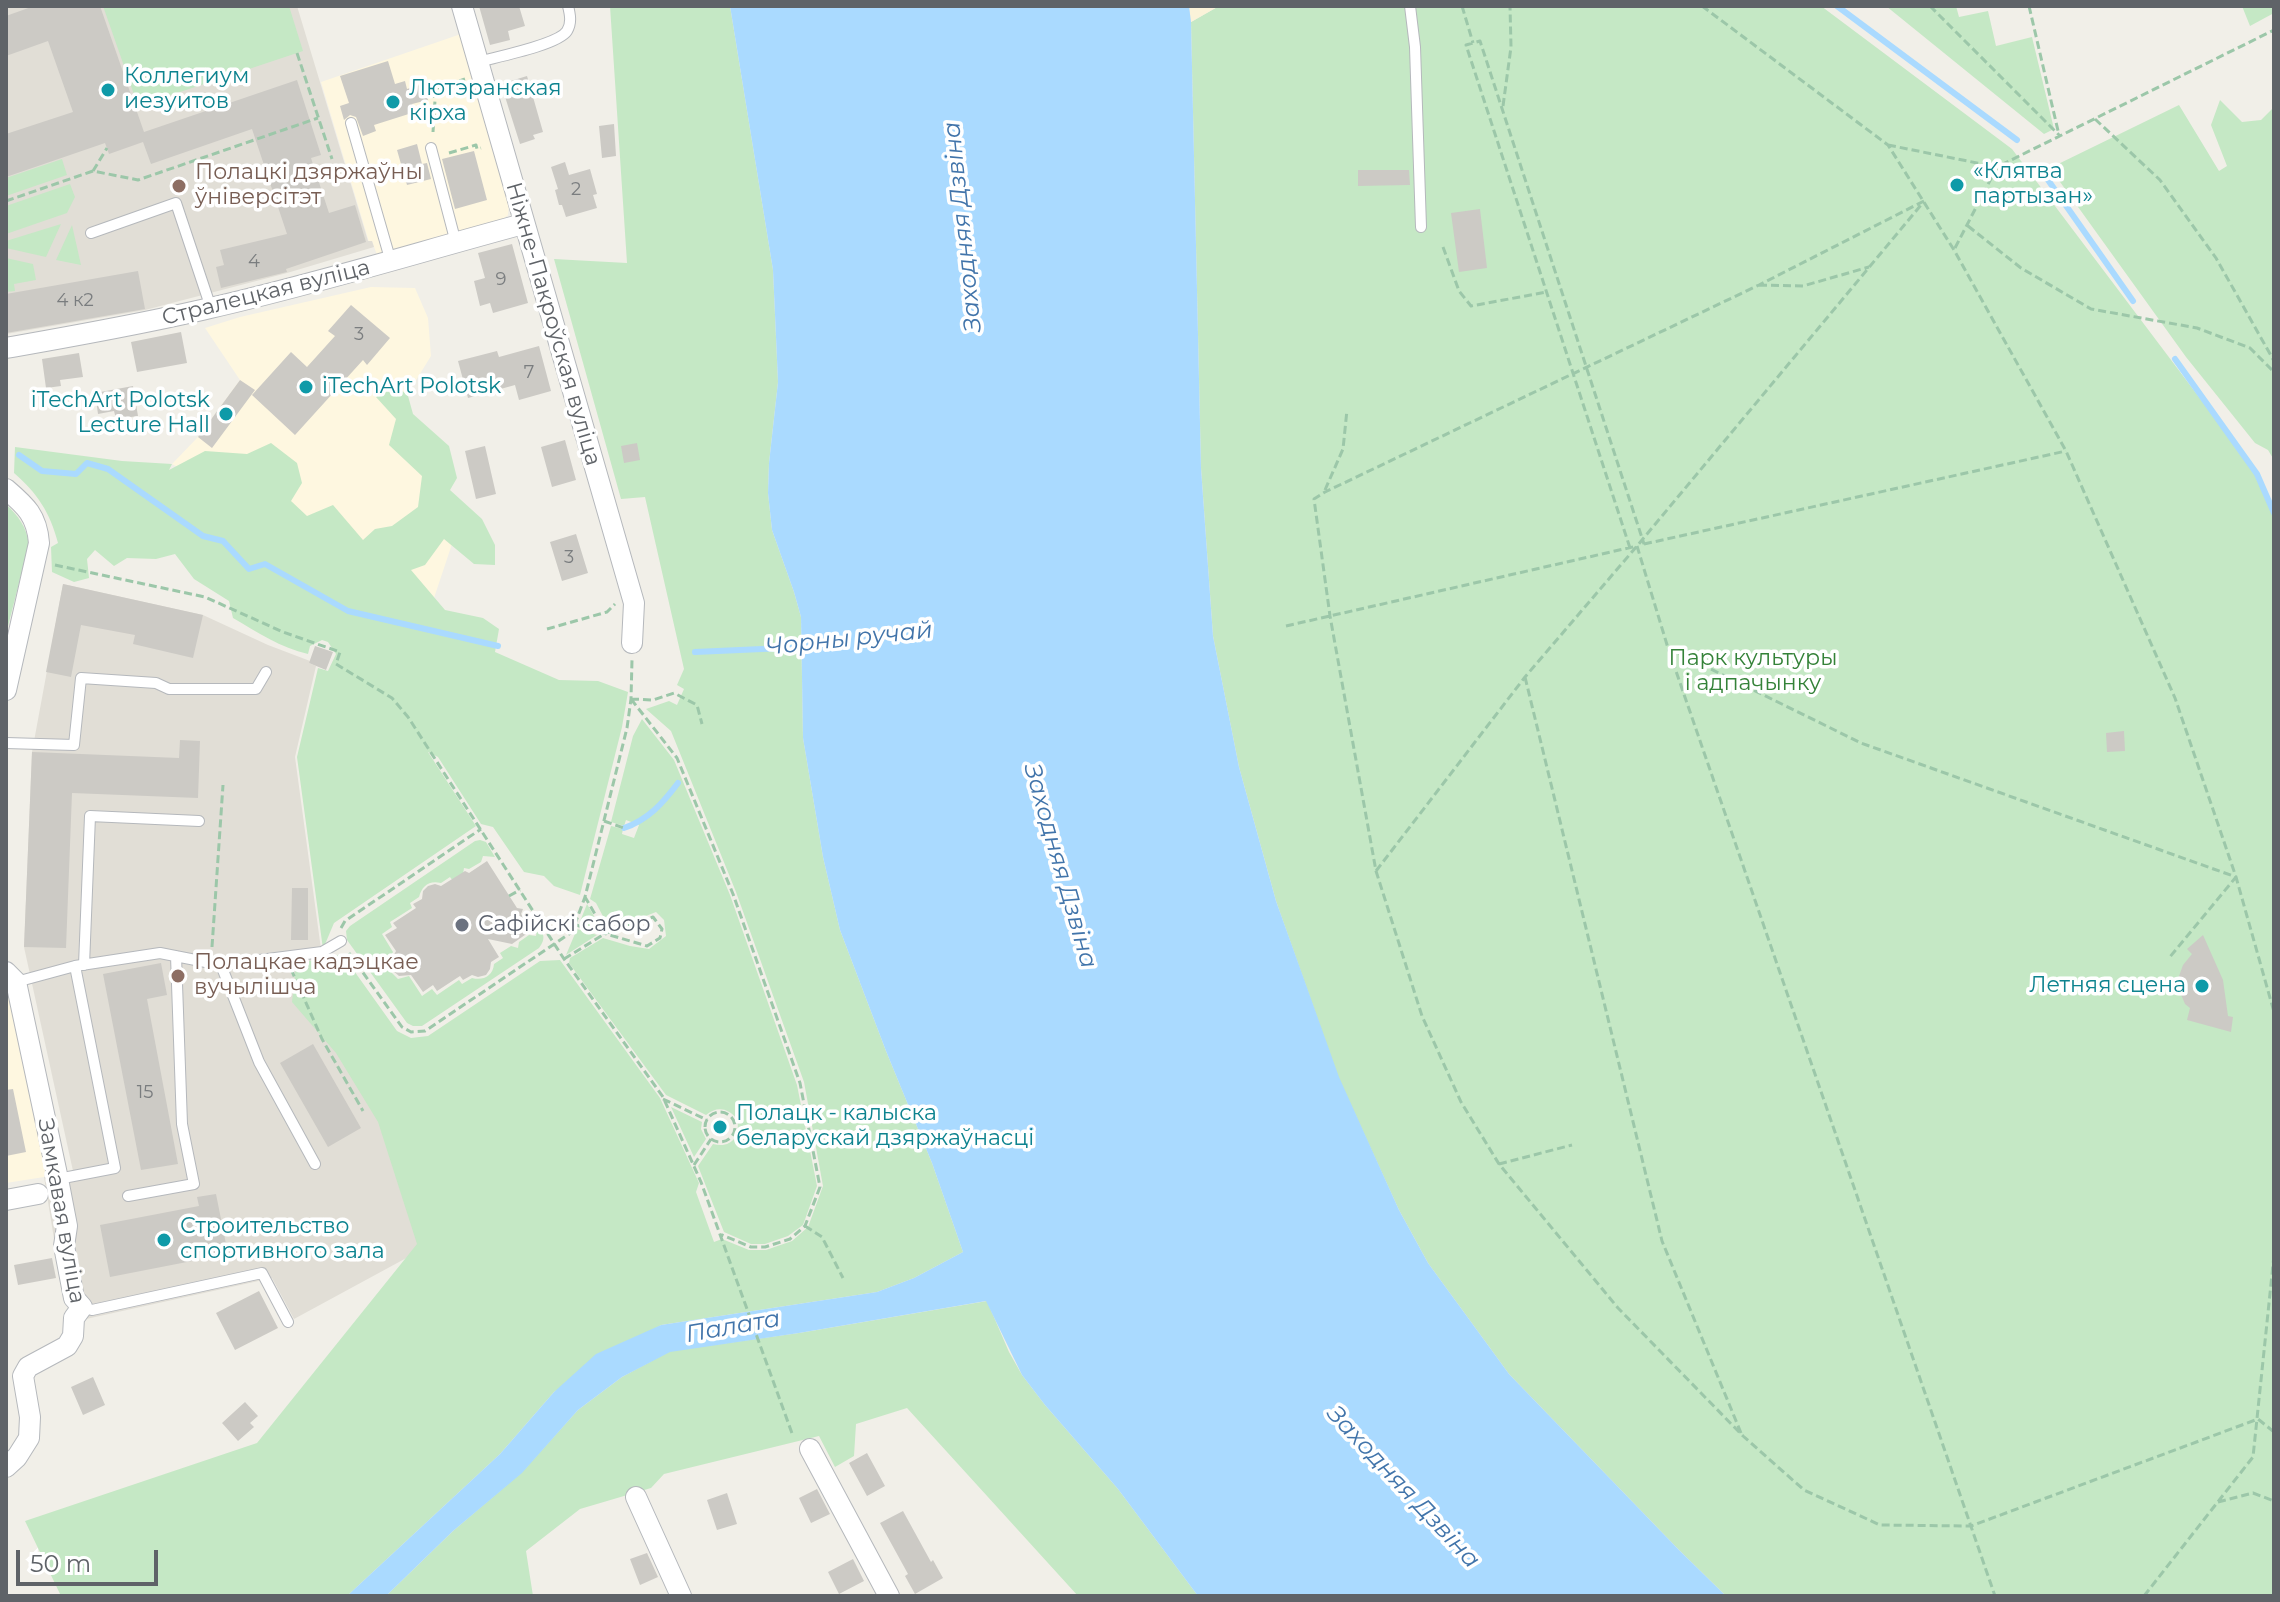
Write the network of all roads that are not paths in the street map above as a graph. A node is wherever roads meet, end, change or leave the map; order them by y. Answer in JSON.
{"nodes":[{"id":1,"x":462,"y":6,"type":"edge"},
{"id":2,"x":568,"y":6,"type":"edge"},
{"id":3,"x":1410,"y":6,"type":"edge"},
{"id":4,"x":478,"y":62,"type":"junction"},
{"id":5,"x":351,"y":123,"type":"dead end"},
{"id":6,"x":432,"y":152,"type":"road end"},
{"id":7,"x":523,"y":224,"type":"junction"},
{"id":8,"x":1421,"y":227,"type":"dead end"},
{"id":9,"x":91,"y":233,"type":"dead end"},
{"id":10,"x":456,"y":243,"type":"junction"},
{"id":11,"x":391,"y":262,"type":"junction"},
{"id":12,"x":211,"y":308,"type":"junction"},
{"id":13,"x":6,"y":348,"type":"edge"},
{"id":14,"x":6,"y":489,"type":"edge"},
{"id":15,"x":632,"y":643,"type":"road end"},
{"id":16,"x":266,"y":672,"type":"dead end"},
{"id":17,"x":6,"y":690,"type":"edge"},
{"id":18,"x":6,"y":743,"type":"edge"},
{"id":19,"x":199,"y":821,"type":"dead end"},
{"id":20,"x":341,"y":941,"type":"road end"},
{"id":21,"x":176,"y":956,"type":"junction"},
{"id":22,"x":216,"y":964,"type":"junction"},
{"id":23,"x":80,"y":966,"type":"junction"},
{"id":24,"x":11,"y":977,"type":"edge"},
{"id":25,"x":315,"y":1164,"type":"dead end"},
{"id":26,"x":58,"y":1179,"type":"junction"},
{"id":27,"x":38,"y":1194,"type":"dead end"},
{"id":28,"x":128,"y":1196,"type":"dead end"},
{"id":29,"x":6,"y":1200,"type":"edge"},
{"id":30,"x":80,"y":1310,"type":"junction"},
{"id":31,"x":288,"y":1322,"type":"dead end"},
{"id":32,"x":802,"y":1444,"type":"road end"},
{"id":33,"x":6,"y":1467,"type":"edge"},
{"id":34,"x":636,"y":1497,"type":"dead end"},
{"id":35,"x":681,"y":1596,"type":"edge"},
{"id":36,"x":889,"y":1596,"type":"edge"}],
"edges":[{"from":1,"to":4,"type":"street","name":"Ніжне-Пакроўская вуліца"},
{"from":2,"to":4,"type":"lane"},
{"from":3,"to":8,"type":"lane"},
{"from":4,"to":7,"type":"street","name":"Ніжне-Пакроўская вуліца"},
{"from":5,"to":11,"type":"lane"},
{"from":6,"to":10,"type":"lane"},
{"from":7,"to":10,"type":"street","name":"Стралецкая вуліца"},
{"from":7,"to":15,"type":"street","name":"Ніжне-Пакроўская вуліца"},
{"from":9,"to":12,"type":"lane"},
{"from":10,"to":11,"type":"street","name":"Стралецкая вуліца"},
{"from":11,"to":12,"type":"street","name":"Стралецкая вуліца"},
{"from":12,"to":13,"type":"street","name":"Стралецкая вуліца"},
{"from":14,"to":17,"type":"street"},
{"from":16,"to":18,"type":"lane"},
{"from":19,"to":23,"type":"lane"},
{"from":20,"to":22,"type":"lane"},
{"from":21,"to":22,"type":"lane"},
{"from":21,"to":23,"type":"lane"},
{"from":21,"to":28,"type":"lane"},
{"from":22,"to":25,"type":"lane"},
{"from":23,"to":24,"type":"lane"},
{"from":23,"to":26,"type":"lane"},
{"from":24,"to":26,"type":"street","name":"Замкавая вуліца"},
{"from":26,"to":30,"type":"street","name":"Замкавая вуліца"},
{"from":27,"to":29,"type":"street"},
{"from":30,"to":31,"type":"lane"},
{"from":30,"to":33,"type":"street"},
{"from":32,"to":36,"type":"street"},
{"from":34,"to":35,"type":"street"}]}
